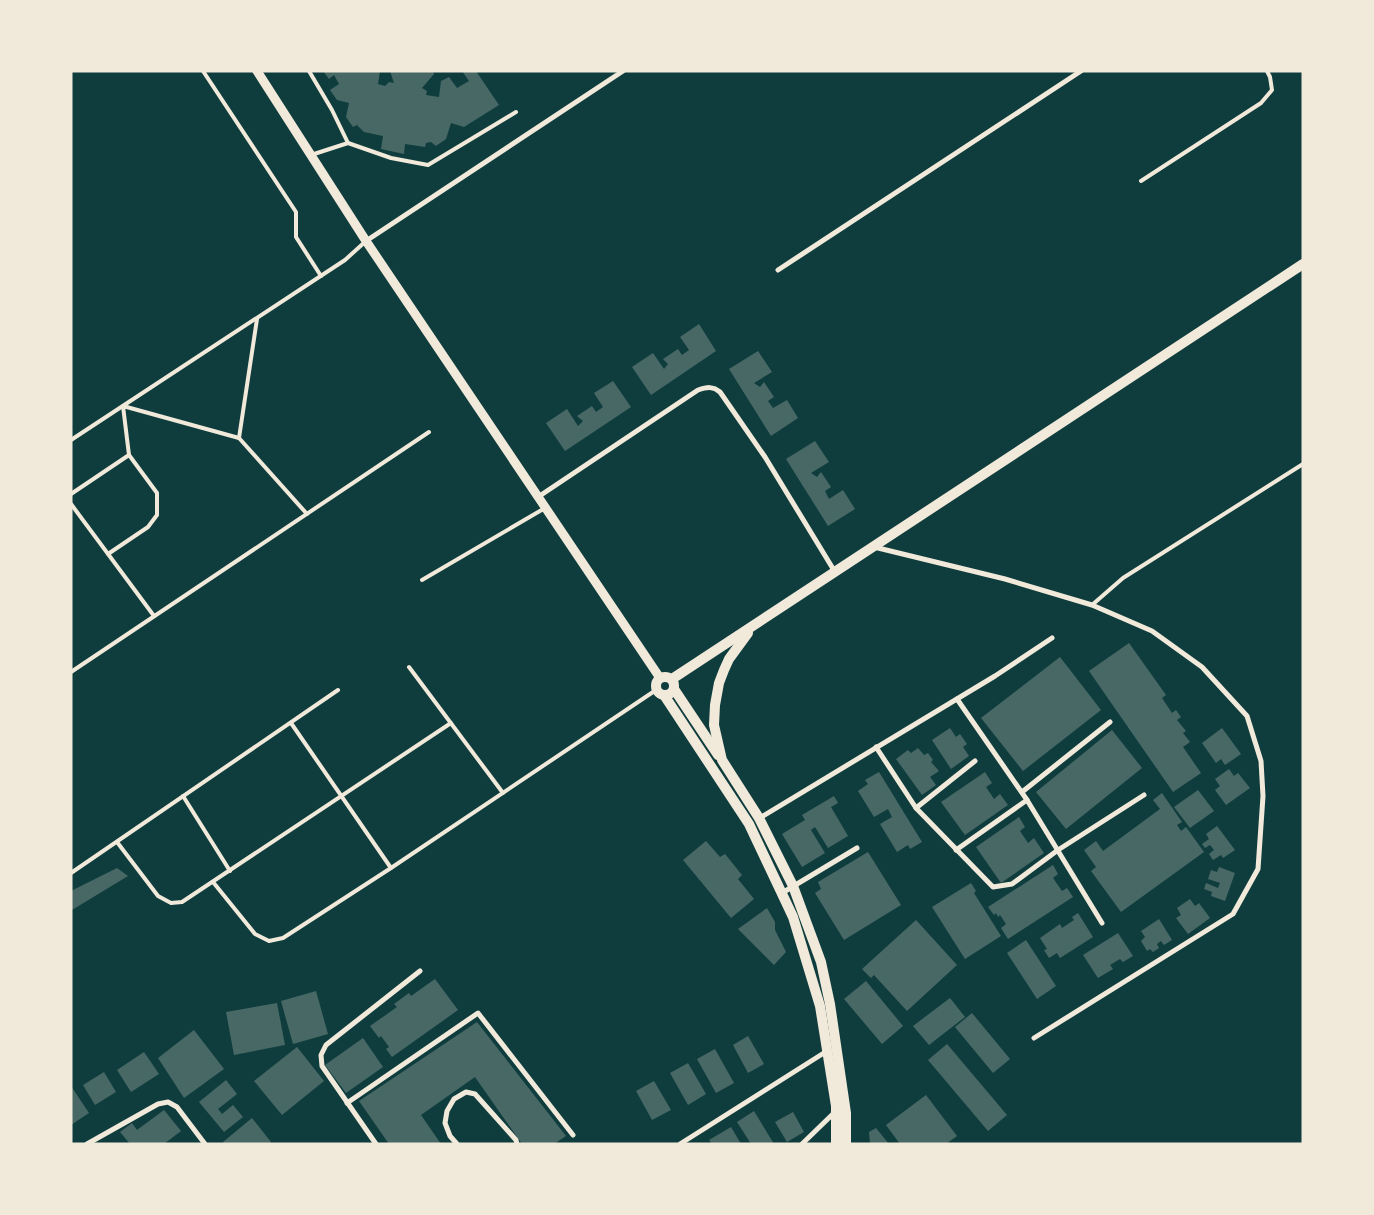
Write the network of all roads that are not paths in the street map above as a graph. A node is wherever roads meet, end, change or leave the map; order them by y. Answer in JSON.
{"nodes":[{"id":1,"x":203,"y":71,"type":"edge"},
{"id":2,"x":257,"y":71,"type":"edge"},
{"id":3,"x":309,"y":71,"type":"edge"},
{"id":4,"x":623,"y":71,"type":"edge"},
{"id":5,"x":1081,"y":71,"type":"edge"},
{"id":6,"x":1267,"y":71,"type":"edge"},
{"id":7,"x":516,"y":112,"type":"dead end"},
{"id":8,"x":348,"y":142,"type":"junction"},
{"id":9,"x":311,"y":155,"type":"junction"},
{"id":10,"x":1141,"y":181,"type":"dead end"},
{"id":11,"x":366,"y":241,"type":"junction"},
{"id":12,"x":1303,"y":264,"type":"edge"},
{"id":13,"x":778,"y":270,"type":"dead end"},
{"id":14,"x":321,"y":276,"type":"junction"},
{"id":15,"x":257,"y":318,"type":"junction"},
{"id":16,"x":123,"y":406,"type":"junction"},
{"id":17,"x":429,"y":432,"type":"dead end"},
{"id":18,"x":239,"y":438,"type":"junction"},
{"id":19,"x":71,"y":440,"type":"edge"},
{"id":20,"x":129,"y":455,"type":"junction"},
{"id":21,"x":1303,"y":464,"type":"edge"},
{"id":22,"x":71,"y":494,"type":"edge"},
{"id":23,"x":538,"y":497,"type":"junction"},
{"id":24,"x":71,"y":504,"type":"edge"},
{"id":25,"x":546,"y":508,"type":"junction"},
{"id":26,"x":307,"y":514,"type":"junction"},
{"id":27,"x":874,"y":547,"type":"junction"},
{"id":28,"x":108,"y":554,"type":"junction"},
{"id":29,"x":835,"y":572,"type":"junction"},
{"id":30,"x":422,"y":580,"type":"dead end"},
{"id":31,"x":1092,"y":605,"type":"junction"},
{"id":32,"x":154,"y":616,"type":"junction"},
{"id":33,"x":753,"y":626,"type":"junction"},
{"id":34,"x":1052,"y":638,"type":"dead end"},
{"id":35,"x":409,"y":667,"type":"dead end"},
{"id":36,"x":71,"y":672,"type":"edge"},
{"id":37,"x":660,"y":678,"type":"junction"},
{"id":38,"x":673,"y":684,"type":"junction"},
{"id":39,"x":338,"y":690,"type":"dead end"},
{"id":40,"x":660,"y":693,"type":"junction"},
{"id":41,"x":957,"y":699,"type":"junction"},
{"id":42,"x":1110,"y":722,"type":"dead end"},
{"id":43,"x":291,"y":723,"type":"junction"},
{"id":44,"x":451,"y":723,"type":"junction"},
{"id":45,"x":876,"y":747,"type":"junction"},
{"id":46,"x":722,"y":760,"type":"junction"},
{"id":47,"x":975,"y":761,"type":"dead end"},
{"id":48,"x":1022,"y":792,"type":"junction"},
{"id":49,"x":503,"y":793,"type":"junction"},
{"id":50,"x":1144,"y":795,"type":"dead end"},
{"id":51,"x":183,"y":796,"type":"junction"},
{"id":52,"x":342,"y":796,"type":"junction"},
{"id":53,"x":1027,"y":800,"type":"junction"},
{"id":54,"x":916,"y":808,"type":"junction"},
{"id":55,"x":759,"y":818,"type":"junction"},
{"id":56,"x":749,"y":824,"type":"junction"},
{"id":57,"x":117,"y":842,"type":"junction"},
{"id":58,"x":856,"y":848,"type":"dead end"},
{"id":59,"x":956,"y":850,"type":"junction"},
{"id":60,"x":1058,"y":850,"type":"junction"},
{"id":61,"x":391,"y":868,"type":"junction"},
{"id":62,"x":230,"y":871,"type":"junction"},
{"id":63,"x":71,"y":873,"type":"edge"},
{"id":64,"x":213,"y":882,"type":"junction"},
{"id":65,"x":793,"y":886,"type":"junction"},
{"id":66,"x":782,"y":894,"type":"junction"},
{"id":67,"x":1102,"y":923,"type":"dead end"},
{"id":68,"x":420,"y":971,"type":"dead end"},
{"id":69,"x":1034,"y":1038,"type":"dead end"},
{"id":70,"x":827,"y":1051,"type":"junction"},
{"id":71,"x":347,"y":1102,"type":"junction"},
{"id":72,"x":836,"y":1111,"type":"junction"},
{"id":73,"x":573,"y":1135,"type":"dead end"},
{"id":74,"x":87,"y":1144,"type":"edge"},
{"id":75,"x":205,"y":1144,"type":"edge"},
{"id":76,"x":376,"y":1144,"type":"edge"},
{"id":77,"x":457,"y":1144,"type":"edge"},
{"id":78,"x":517,"y":1144,"type":"edge"},
{"id":79,"x":680,"y":1144,"type":"edge"},
{"id":80,"x":802,"y":1144,"type":"edge"},
{"id":81,"x":836,"y":1144,"type":"edge"},
{"id":82,"x":846,"y":1144,"type":"edge"}],
"edges":[{"from":1,"to":14,"type":"lane"},
{"from":2,"to":9,"type":"street"},
{"from":3,"to":8,"type":"lane"},
{"from":4,"to":11,"type":"street"},
{"from":5,"to":13,"type":"street"},
{"from":6,"to":10,"type":"lane"},
{"from":7,"to":8,"type":"lane"},
{"from":8,"to":9,"type":"lane"},
{"from":9,"to":11,"type":"street"},
{"from":11,"to":14,"type":"lane"},
{"from":11,"to":23,"type":"street"},
{"from":12,"to":27,"type":"main road"},
{"from":14,"to":15,"type":"lane"},
{"from":15,"to":16,"type":"lane"},
{"from":15,"to":18,"type":"lane"},
{"from":16,"to":18,"type":"lane"},
{"from":16,"to":19,"type":"lane"},
{"from":16,"to":20,"type":"lane"},
{"from":17,"to":26,"type":"lane"},
{"from":18,"to":26,"type":"lane"},
{"from":20,"to":22,"type":"lane"},
{"from":20,"to":28,"type":"lane"},
{"from":21,"to":31,"type":"lane"},
{"from":23,"to":25,"type":"street"},
{"from":23,"to":29,"type":"street"},
{"from":24,"to":28,"type":"lane"},
{"from":25,"to":30,"type":"lane"},
{"from":25,"to":37,"type":"street"},
{"from":26,"to":32,"type":"lane"},
{"from":27,"to":29,"type":"main road"},
{"from":27,"to":31,"type":"street"},
{"from":28,"to":32,"type":"lane"},
{"from":29,"to":33,"type":"main road"},
{"from":31,"to":69,"type":"street"},
{"from":32,"to":36,"type":"lane"},
{"from":33,"to":38,"type":"main road"},
{"from":33,"to":46,"type":"main road"},
{"from":34,"to":41,"type":"street"},
{"from":35,"to":44,"type":"lane"},
{"from":37,"to":38,"type":"main road"},
{"from":37,"to":40,"type":"main road"},
{"from":38,"to":40,"type":"main road"},
{"from":38,"to":46,"type":"main road"},
{"from":39,"to":43,"type":"lane"},
{"from":40,"to":49,"type":"lane"},
{"from":40,"to":56,"type":"main road"},
{"from":41,"to":45,"type":"street"},
{"from":41,"to":48,"type":"street"},
{"from":42,"to":48,"type":"street"},
{"from":43,"to":51,"type":"lane"},
{"from":43,"to":52,"type":"lane"},
{"from":44,"to":49,"type":"lane"},
{"from":44,"to":52,"type":"lane"},
{"from":45,"to":54,"type":"street"},
{"from":45,"to":55,"type":"street"},
{"from":46,"to":55,"type":"main road"},
{"from":47,"to":54,"type":"street"},
{"from":48,"to":53,"type":"street"},
{"from":49,"to":61,"type":"lane"},
{"from":50,"to":60,"type":"street"},
{"from":51,"to":57,"type":"lane"},
{"from":51,"to":62,"type":"lane"},
{"from":52,"to":61,"type":"lane"},
{"from":52,"to":62,"type":"lane"},
{"from":53,"to":59,"type":"street"},
{"from":53,"to":60,"type":"street"},
{"from":54,"to":59,"type":"street"},
{"from":55,"to":56,"type":"street"},
{"from":55,"to":65,"type":"main road"},
{"from":56,"to":66,"type":"main road"},
{"from":57,"to":63,"type":"lane"},
{"from":57,"to":64,"type":"lane"},
{"from":58,"to":65,"type":"street"},
{"from":59,"to":60,"type":"street"},
{"from":60,"to":67,"type":"street"},
{"from":61,"to":64,"type":"lane"},
{"from":62,"to":64,"type":"lane"},
{"from":65,"to":66,"type":"street"},
{"from":65,"to":82,"type":"main road"},
{"from":66,"to":70,"type":"main road"},
{"from":68,"to":71,"type":"street"},
{"from":70,"to":72,"type":"main road"},
{"from":70,"to":79,"type":"street"},
{"from":71,"to":73,"type":"street"},
{"from":71,"to":76,"type":"street"},
{"from":72,"to":80,"type":"street"},
{"from":72,"to":81,"type":"main road"},
{"from":74,"to":75,"type":"street"},
{"from":77,"to":78,"type":"street"}]}
